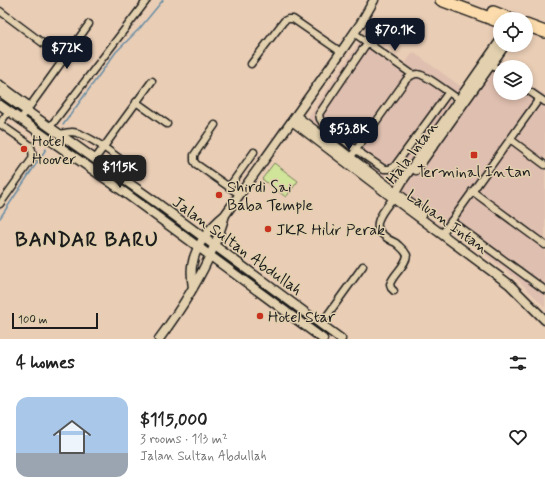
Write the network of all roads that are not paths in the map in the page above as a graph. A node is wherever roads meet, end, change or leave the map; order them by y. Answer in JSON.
{"nodes":[{"id":1,"x":147,"y":0,"type":"edge"},
{"id":2,"x":374,"y":0,"type":"edge"},
{"id":3,"x":441,"y":0,"type":"edge"},
{"id":4,"x":459,"y":0,"type":"edge"},
{"id":5,"x":0,"y":12,"type":"edge"},
{"id":6,"x":493,"y":12,"type":"edge"},
{"id":7,"x":493,"y":19,"type":"edge"},
{"id":8,"x":89,"y":24,"type":"dead end"},
{"id":9,"x":533,"y":30,"type":"edge"},
{"id":10,"x":533,"y":32,"type":"edge"},
{"id":11,"x":545,"y":32,"type":"edge"},
{"id":12,"x":354,"y":33,"type":"junction"},
{"id":13,"x":545,"y":37,"type":"edge"},
{"id":14,"x":367,"y":43,"type":"junction"},
{"id":15,"x":340,"y":52,"type":"junction"},
{"id":16,"x":494,"y":52,"type":"edge"},
{"id":17,"x":499,"y":52,"type":"edge"},
{"id":18,"x":64,"y":59,"type":"junction"},
{"id":19,"x":489,"y":63,"type":"junction"},
{"id":20,"x":251,"y":64,"type":"dead end"},
{"id":21,"x":493,"y":66,"type":"edge"},
{"id":22,"x":413,"y":75,"type":"junction"},
{"id":23,"x":152,"y":81,"type":"dead end"},
{"id":24,"x":0,"y":84,"type":"edge"},
{"id":25,"x":0,"y":92,"type":"edge"},
{"id":26,"x":448,"y":92,"type":"junction"},
{"id":27,"x":533,"y":94,"type":"edge"},
{"id":28,"x":542,"y":100,"type":"edge"},
{"id":29,"x":461,"y":101,"type":"junction"},
{"id":30,"x":136,"y":102,"type":"junction"},
{"id":31,"x":0,"y":105,"type":"edge"},
{"id":32,"x":29,"y":109,"type":"junction"},
{"id":33,"x":8,"y":111,"type":"junction"},
{"id":34,"x":294,"y":118,"type":"junction"},
{"id":35,"x":20,"y":120,"type":"junction"},
{"id":36,"x":0,"y":123,"type":"edge"},
{"id":37,"x":167,"y":124,"type":"dead end"},
{"id":38,"x":215,"y":125,"type":"dead end"},
{"id":39,"x":50,"y":127,"type":"junction"},
{"id":40,"x":60,"y":134,"type":"junction"},
{"id":41,"x":510,"y":139,"type":"junction"},
{"id":42,"x":103,"y":148,"type":"junction"},
{"id":43,"x":356,"y":150,"type":"junction"},
{"id":44,"x":254,"y":152,"type":"dead end"},
{"id":45,"x":75,"y":158,"type":"junction"},
{"id":46,"x":95,"y":159,"type":"junction"},
{"id":47,"x":348,"y":160,"type":"junction"},
{"id":48,"x":545,"y":165,"type":"edge"},
{"id":49,"x":133,"y":169,"type":"dead end"},
{"id":50,"x":102,"y":177,"type":"junction"},
{"id":51,"x":229,"y":187,"type":"junction"},
{"id":52,"x":472,"y":191,"type":"junction"},
{"id":53,"x":239,"y":194,"type":"junction"},
{"id":54,"x":395,"y":195,"type":"junction"},
{"id":55,"x":1,"y":200,"type":"edge"},
{"id":56,"x":225,"y":215,"type":"junction"},
{"id":57,"x":451,"y":221,"type":"junction"},
{"id":58,"x":443,"y":232,"type":"junction"},
{"id":59,"x":204,"y":238,"type":"junction"},
{"id":60,"x":214,"y":245,"type":"junction"},
{"id":61,"x":545,"y":246,"type":"edge"},
{"id":62,"x":198,"y":248,"type":"junction"},
{"id":63,"x":209,"y":256,"type":"junction"},
{"id":64,"x":363,"y":266,"type":"dead end"},
{"id":65,"x":193,"y":288,"type":"junction"},
{"id":66,"x":545,"y":290,"type":"edge"},
{"id":67,"x":394,"y":291,"type":"dead end"},
{"id":68,"x":545,"y":314,"type":"edge"},
{"id":69,"x":545,"y":320,"type":"edge"},
{"id":70,"x":321,"y":324,"type":"junction"},
{"id":71,"x":159,"y":339,"type":"edge"},
{"id":72,"x":323,"y":339,"type":"edge"},
{"id":73,"x":341,"y":339,"type":"edge"}],
"edges":[{"from":1,"to":39,"type":"street"},
{"from":2,"to":12,"type":"street"},
{"from":3,"to":7,"type":"highway"},
{"from":4,"to":6,"type":"highway"},
{"from":5,"to":18,"type":"street"},
{"from":8,"to":18,"type":"street"},
{"from":9,"to":11,"type":"highway"},
{"from":10,"to":13,"type":"highway"},
{"from":12,"to":14,"type":"street"},
{"from":12,"to":15,"type":"street"},
{"from":14,"to":22,"type":"street"},
{"from":14,"to":43,"type":"street"},
{"from":15,"to":20,"type":"street"},
{"from":15,"to":34,"type":"street"},
{"from":16,"to":19,"type":"street","name":"Hala Intan"},
{"from":17,"to":19,"type":"street","name":"Hala Intan"},
{"from":18,"to":32,"type":"street"},
{"from":19,"to":21,"type":"street"},
{"from":19,"to":29,"type":"street","name":"Hala Intan"},
{"from":22,"to":26,"type":"street"},
{"from":22,"to":43,"type":"street"},
{"from":23,"to":30,"type":"street"},
{"from":24,"to":32,"type":"street"},
{"from":25,"to":32,"type":"street","name":"Jalan Sultan Abdullah"},
{"from":26,"to":29,"type":"street"},
{"from":26,"to":43,"type":"street"},
{"from":27,"to":28,"type":"street"},
{"from":28,"to":41,"type":"street"},
{"from":29,"to":54,"type":"street","name":"Hala Intan"},
{"from":30,"to":37,"type":"street"},
{"from":30,"to":42,"type":"street"},
{"from":31,"to":33,"type":"street","name":"Jalan Sultan Abdullah"},
{"from":32,"to":35,"type":"street"},
{"from":32,"to":39,"type":"street","name":"Jalan Sultan Abdullah"},
{"from":33,"to":35,"type":"street","name":"Jalan Sultan Abdullah"},
{"from":33,"to":36,"type":"street"},
{"from":34,"to":47,"type":"street","name":"Laluan Intan"},
{"from":34,"to":53,"type":"street"},
{"from":35,"to":45,"type":"street","name":"Jalan Sultan Abdullah"},
{"from":36,"to":55,"type":"street"},
{"from":38,"to":51,"type":"street"},
{"from":39,"to":40,"type":"street","name":"Jalan Sultan Abdullah"},
{"from":40,"to":42,"type":"street"},
{"from":40,"to":46,"type":"street","name":"Jalan Sultan Abdullah"},
{"from":41,"to":48,"type":"street"},
{"from":41,"to":52,"type":"street"},
{"from":42,"to":46,"type":"street"},
{"from":42,"to":49,"type":"street"},
{"from":43,"to":47,"type":"street"},
{"from":44,"to":51,"type":"street"},
{"from":45,"to":46,"type":"street"},
{"from":45,"to":50,"type":"street","name":"Jalan Sultan Abdullah"},
{"from":46,"to":50,"type":"street"},
{"from":46,"to":59,"type":"street","name":"Jalan Sultan Abdullah"},
{"from":47,"to":54,"type":"street","name":"Laluan Intan"},
{"from":50,"to":62,"type":"street","name":"Jalan Sultan Abdullah"},
{"from":51,"to":53,"type":"street"},
{"from":52,"to":57,"type":"street"},
{"from":52,"to":61,"type":"street"},
{"from":53,"to":56,"type":"street"},
{"from":54,"to":58,"type":"street","name":"Laluan Intan"},
{"from":54,"to":67,"type":"street"},
{"from":56,"to":59,"type":"street"},
{"from":56,"to":60,"type":"street"},
{"from":57,"to":58,"type":"street"},
{"from":57,"to":66,"type":"street"},
{"from":58,"to":68,"type":"street","name":"Laluan Intan"},
{"from":58,"to":69,"type":"street","name":"Laluan Intan"},
{"from":59,"to":60,"type":"street","name":"Jalan Sultan Abdullah"},
{"from":59,"to":62,"type":"street"},
{"from":60,"to":63,"type":"street"},
{"from":60,"to":70,"type":"street","name":"Jalan Sultan Abdullah"},
{"from":62,"to":63,"type":"street","name":"Jalan Sultan Abdullah"},
{"from":62,"to":65,"type":"street"},
{"from":63,"to":65,"type":"street"},
{"from":63,"to":72,"type":"street","name":"Jalan Sultan Abdullah"},
{"from":64,"to":70,"type":"street"},
{"from":65,"to":71,"type":"street"},
{"from":70,"to":73,"type":"street","name":"Jalan Sultan Abdullah"}]}
